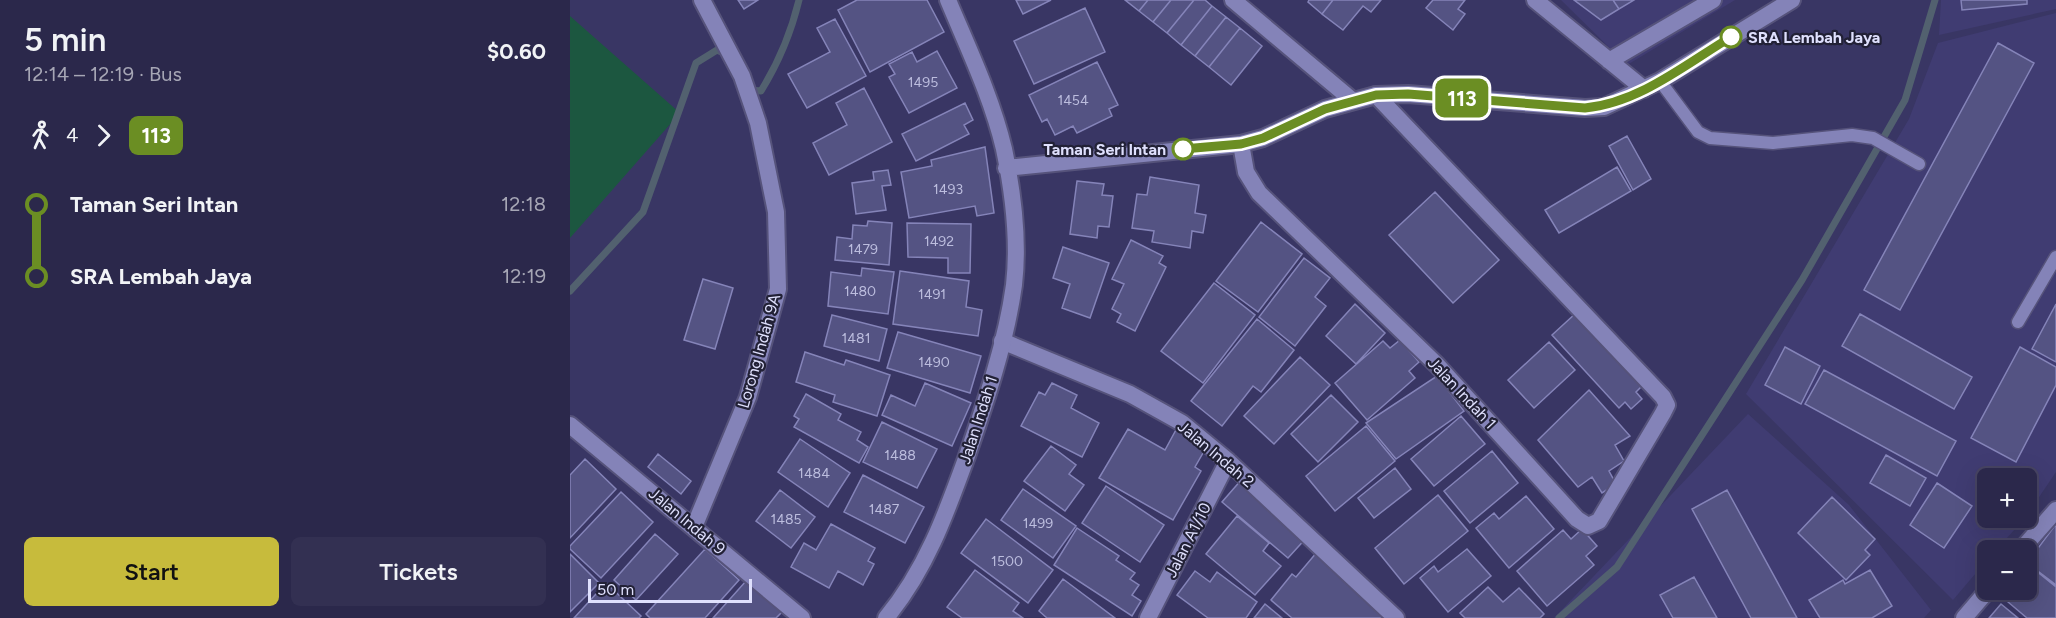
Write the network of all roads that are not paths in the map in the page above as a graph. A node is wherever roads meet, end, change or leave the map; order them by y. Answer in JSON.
{"nodes":[{"id":1,"x":702,"y":0,"type":"edge"},
{"id":2,"x":948,"y":0,"type":"edge"},
{"id":3,"x":1233,"y":0,"type":"edge"},
{"id":4,"x":1535,"y":0,"type":"edge"},
{"id":5,"x":1713,"y":0,"type":"edge"},
{"id":6,"x":1792,"y":0,"type":"edge"},
{"id":7,"x":1609,"y":61,"type":"junction"},
{"id":8,"x":1660,"y":81,"type":"junction"},
{"id":9,"x":1644,"y":89,"type":"junction"},
{"id":10,"x":1376,"y":95,"type":"junction"},
{"id":11,"x":1352,"y":100,"type":"junction"},
{"id":12,"x":1241,"y":144,"type":"junction"},
{"id":13,"x":1919,"y":164,"type":"dead end"},
{"id":14,"x":1006,"y":168,"type":"junction"},
{"id":15,"x":2056,"y":257,"type":"edge"},
{"id":16,"x":2018,"y":322,"type":"dead end"},
{"id":17,"x":1002,"y":341,"type":"junction"},
{"id":18,"x":570,"y":425,"type":"edge"},
{"id":19,"x":1228,"y":461,"type":"junction"},
{"id":20,"x":2056,"y":510,"type":"edge"},
{"id":21,"x":694,"y":527,"type":"junction"},
{"id":22,"x":2030,"y":540,"type":"edge"},
{"id":23,"x":1979,"y":600,"type":"edge"},
{"id":24,"x":802,"y":618,"type":"edge"},
{"id":25,"x":886,"y":618,"type":"edge"},
{"id":26,"x":1148,"y":618,"type":"edge"},
{"id":27,"x":1396,"y":618,"type":"edge"},
{"id":28,"x":1964,"y":618,"type":"edge"}],
"edges":[{"from":1,"to":21,"type":"street","name":"Lorong Indah 9A"},
{"from":2,"to":14,"type":"street","name":"Jalan Indah 1"},
{"from":3,"to":11,"type":"street"},
{"from":4,"to":7,"type":"street"},
{"from":5,"to":7,"type":"street"},
{"from":6,"to":8,"type":"street"},
{"from":7,"to":9,"type":"street"},
{"from":8,"to":9,"type":"street"},
{"from":8,"to":13,"type":"lane"},
{"from":9,"to":10,"type":"street"},
{"from":10,"to":11,"type":"street"},
{"from":10,"to":12,"type":"street","name":"Jalan Indah 1"},
{"from":11,"to":12,"type":"street"},
{"from":12,"to":14,"type":"street"},
{"from":14,"to":17,"type":"street","name":"Jalan Indah 1"},
{"from":15,"to":16,"type":"lane"},
{"from":17,"to":19,"type":"street","name":"Jalan Indah 2"},
{"from":17,"to":25,"type":"street","name":"Jalan Indah 1"},
{"from":18,"to":21,"type":"street","name":"Jalan Indah 9"},
{"from":19,"to":26,"type":"street","name":"Jalan A1/10"},
{"from":19,"to":27,"type":"street","name":"Jalan Indah 2"},
{"from":20,"to":22,"type":"street"},
{"from":21,"to":24,"type":"street","name":"Jalan Indah 9"},
{"from":23,"to":28,"type":"street"}]}
